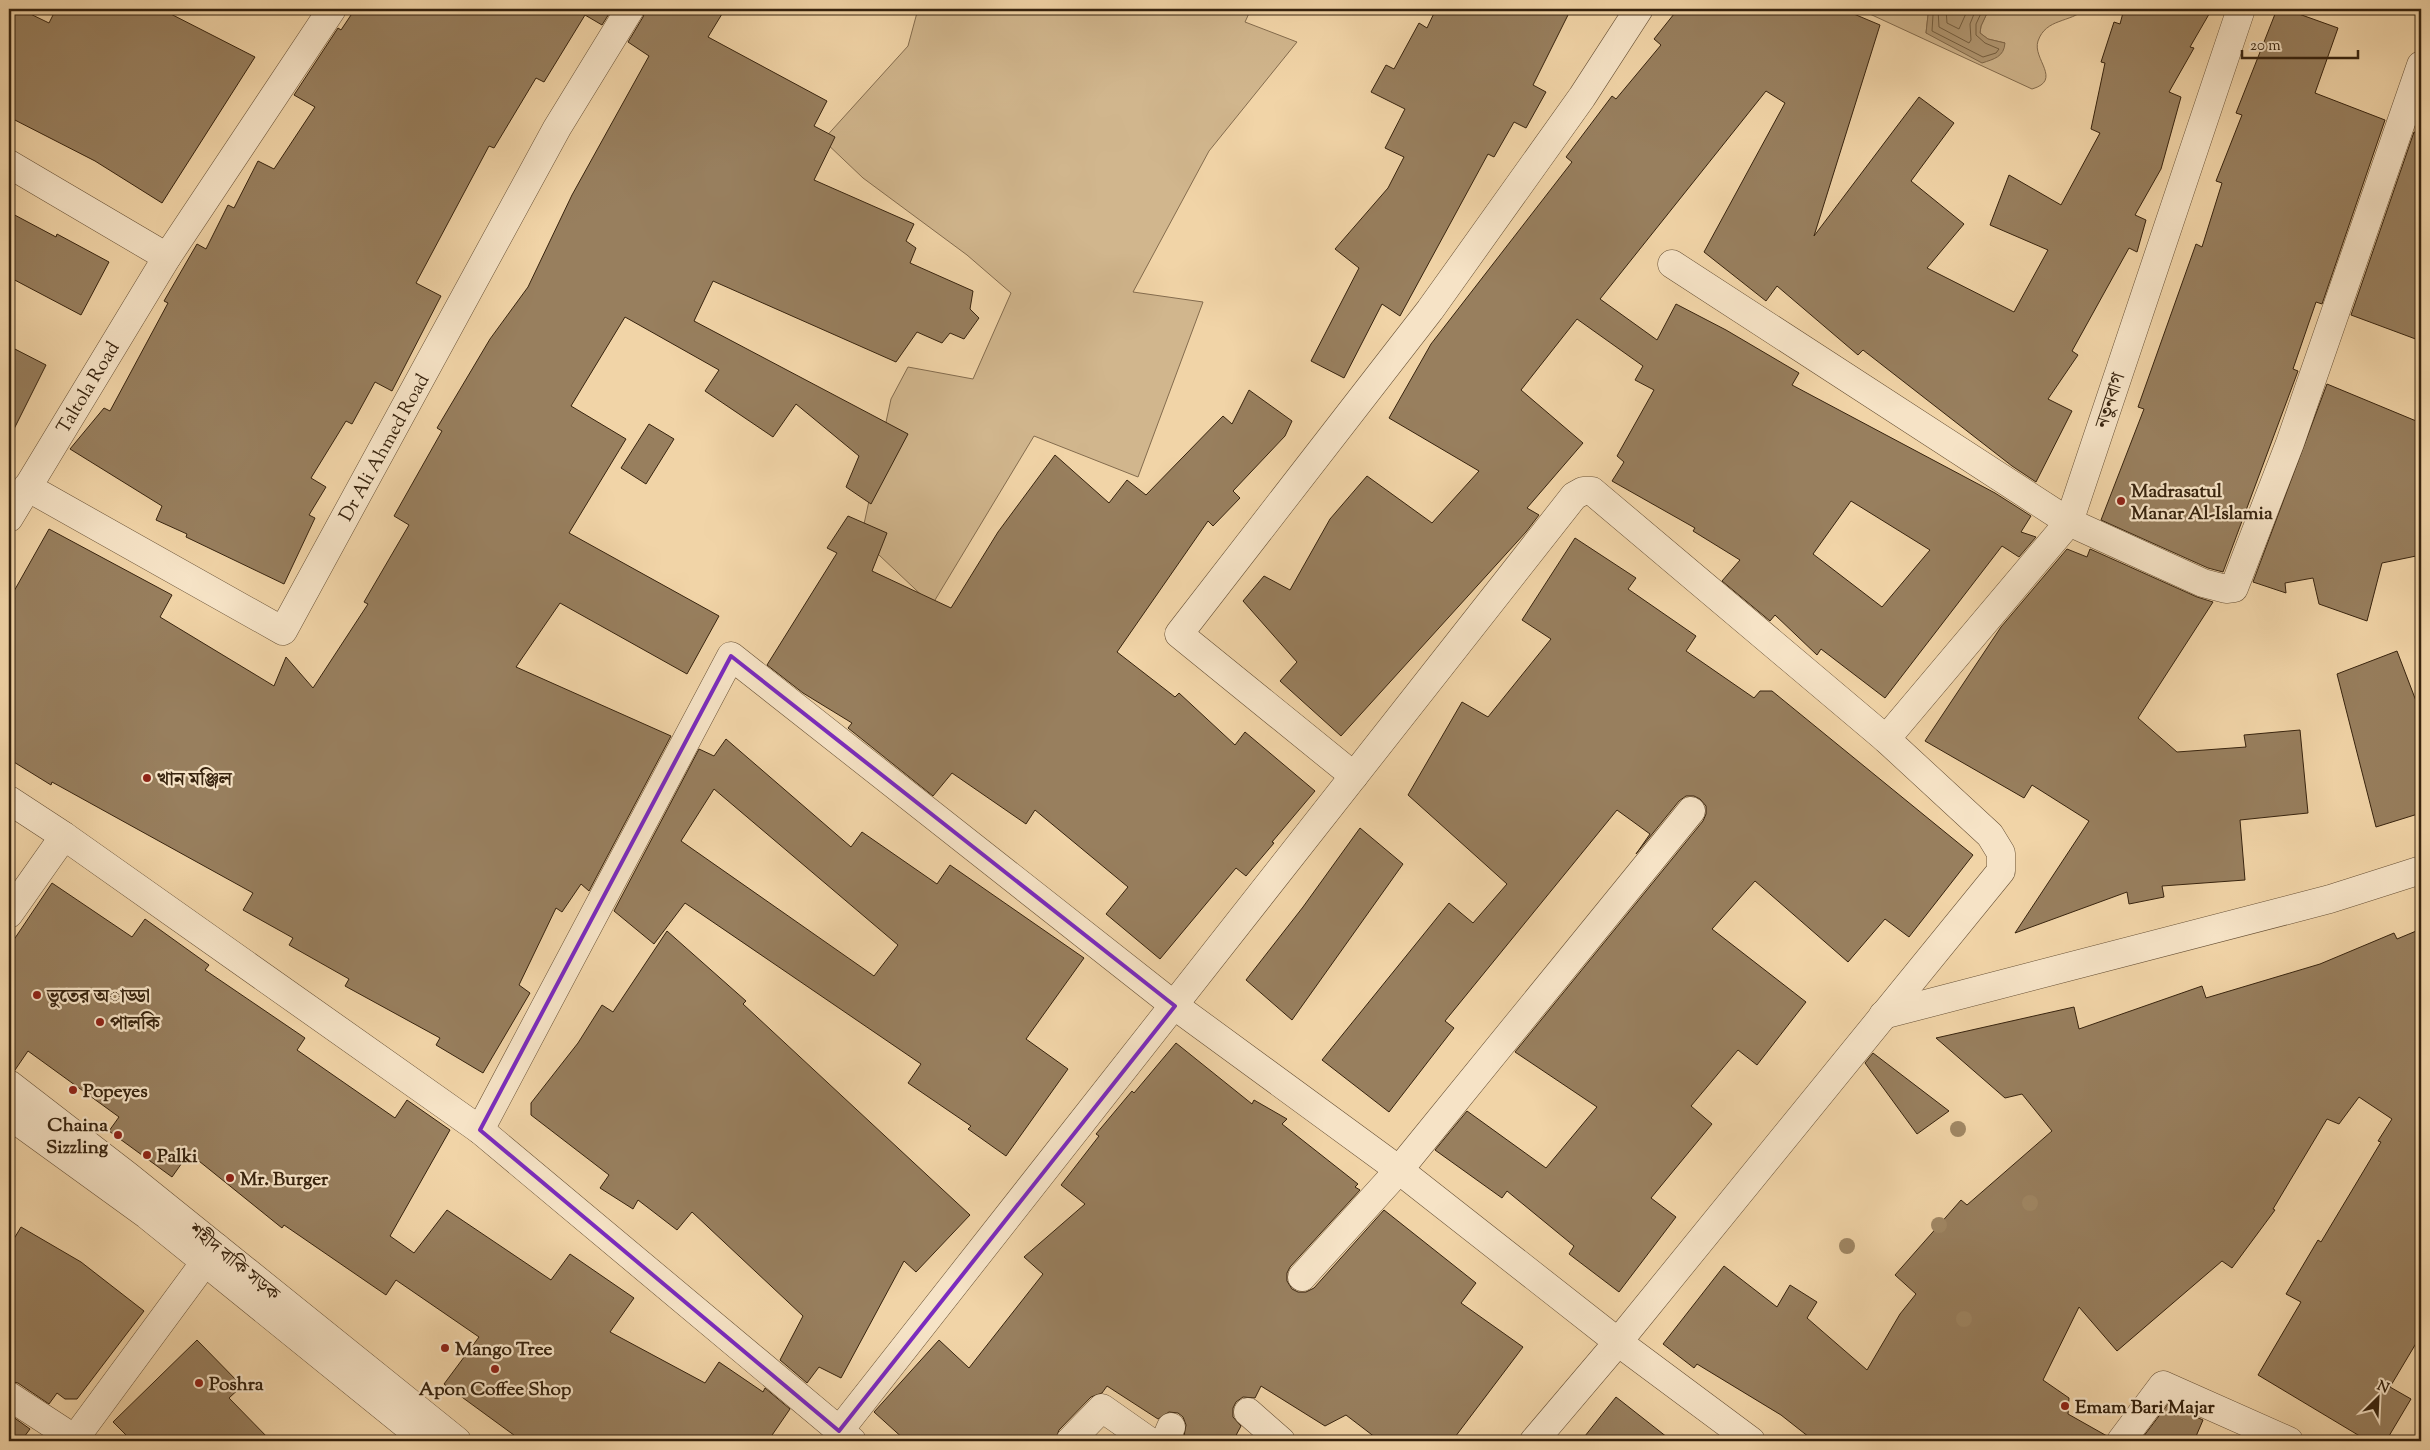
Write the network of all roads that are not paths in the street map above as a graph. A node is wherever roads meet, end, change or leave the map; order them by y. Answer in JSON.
{"nodes":[{"id":1,"x":332,"y":9,"type":"edge"},
{"id":2,"x":630,"y":9,"type":"edge"},
{"id":3,"x":1639,"y":9,"type":"edge"},
{"id":4,"x":2241,"y":9,"type":"edge"},
{"id":5,"x":2421,"y":65,"type":"edge"},
{"id":6,"x":9,"y":164,"type":"edge"},
{"id":7,"x":167,"y":257,"type":"junction"},
{"id":8,"x":1672,"y":264,"type":"dead end"},
{"id":9,"x":27,"y":487,"type":"junction"},
{"id":10,"x":9,"y":518,"type":"edge"},
{"id":11,"x":2069,"y":522,"type":"junction"},
{"id":12,"x":1886,"y":739,"type":"junction"},
{"id":13,"x":1354,"y":776,"type":"junction"},
{"id":14,"x":9,"y":800,"type":"edge"},
{"id":15,"x":1691,"y":811,"type":"dead end"},
{"id":16,"x":64,"y":836,"type":"junction"},
{"id":17,"x":2421,"y":870,"type":"edge"},
{"id":18,"x":9,"y":914,"type":"edge"},
{"id":19,"x":1175,"y":1006,"type":"junction"},
{"id":20,"x":1883,"y":1015,"type":"junction"},
{"id":21,"x":9,"y":1084,"type":"edge"},
{"id":22,"x":9,"y":1115,"type":"edge"},
{"id":23,"x":480,"y":1130,"type":"junction"},
{"id":24,"x":1399,"y":1170,"type":"junction"},
{"id":25,"x":211,"y":1254,"type":"junction"},
{"id":26,"x":1302,"y":1277,"type":"dead end"},
{"id":27,"x":1618,"y":1342,"type":"junction"},
{"id":28,"x":9,"y":1396,"type":"edge"},
{"id":29,"x":1248,"y":1412,"type":"dead end"},
{"id":30,"x":846,"y":1436,"type":"edge"},
{"id":31,"x":1162,"y":1437,"type":"edge"},
{"id":32,"x":75,"y":1440,"type":"edge"},
{"id":33,"x":426,"y":1441,"type":"edge"},
{"id":34,"x":457,"y":1441,"type":"edge"},
{"id":35,"x":1070,"y":1441,"type":"edge"},
{"id":36,"x":1281,"y":1441,"type":"edge"},
{"id":37,"x":1534,"y":1441,"type":"edge"},
{"id":38,"x":1751,"y":1441,"type":"edge"},
{"id":39,"x":2121,"y":1441,"type":"edge"},
{"id":40,"x":2289,"y":1441,"type":"edge"}],
"edges":[{"from":1,"to":7,"type":"street","name":"Taltola Road"},
{"from":2,"to":9,"type":"street","name":"Dr Ali Ahmed Road"},
{"from":3,"to":13,"type":"street"},
{"from":4,"to":11,"type":"street","name":"নতুনবাগ"},
{"from":5,"to":11,"type":"street"},
{"from":6,"to":7,"type":"street"},
{"from":7,"to":9,"type":"street","name":"Taltola Road"},
{"from":8,"to":11,"type":"street"},
{"from":9,"to":10,"type":"street","name":"Taltola Road"},
{"from":11,"to":12,"type":"street","name":"নতুনবাগ"},
{"from":12,"to":13,"type":"street"},
{"from":12,"to":20,"type":"street"},
{"from":13,"to":19,"type":"street"},
{"from":14,"to":16,"type":"street"},
{"from":15,"to":24,"type":"street"},
{"from":16,"to":18,"type":"street"},
{"from":16,"to":23,"type":"street"},
{"from":17,"to":20,"type":"street"},
{"from":19,"to":23,"type":"street"},
{"from":19,"to":24,"type":"street"},
{"from":19,"to":30,"type":"street"},
{"from":20,"to":27,"type":"street"},
{"from":21,"to":25,"type":"street","name":"শহীদ বাকি সড়ক"},
{"from":22,"to":25,"type":"street","name":"শহীদ বাকি সড়ক"},
{"from":23,"to":30,"type":"street"},
{"from":24,"to":26,"type":"street"},
{"from":24,"to":27,"type":"street"},
{"from":25,"to":32,"type":"street"},
{"from":25,"to":33,"type":"street","name":"শহীদ বাকি সড়ক"},
{"from":25,"to":34,"type":"street","name":"শহীদ বাকি সড়ক"},
{"from":27,"to":37,"type":"street"},
{"from":27,"to":38,"type":"street"},
{"from":28,"to":32,"type":"street"},
{"from":29,"to":36,"type":"street"},
{"from":31,"to":35,"type":"street"},
{"from":39,"to":40,"type":"street"}]}
